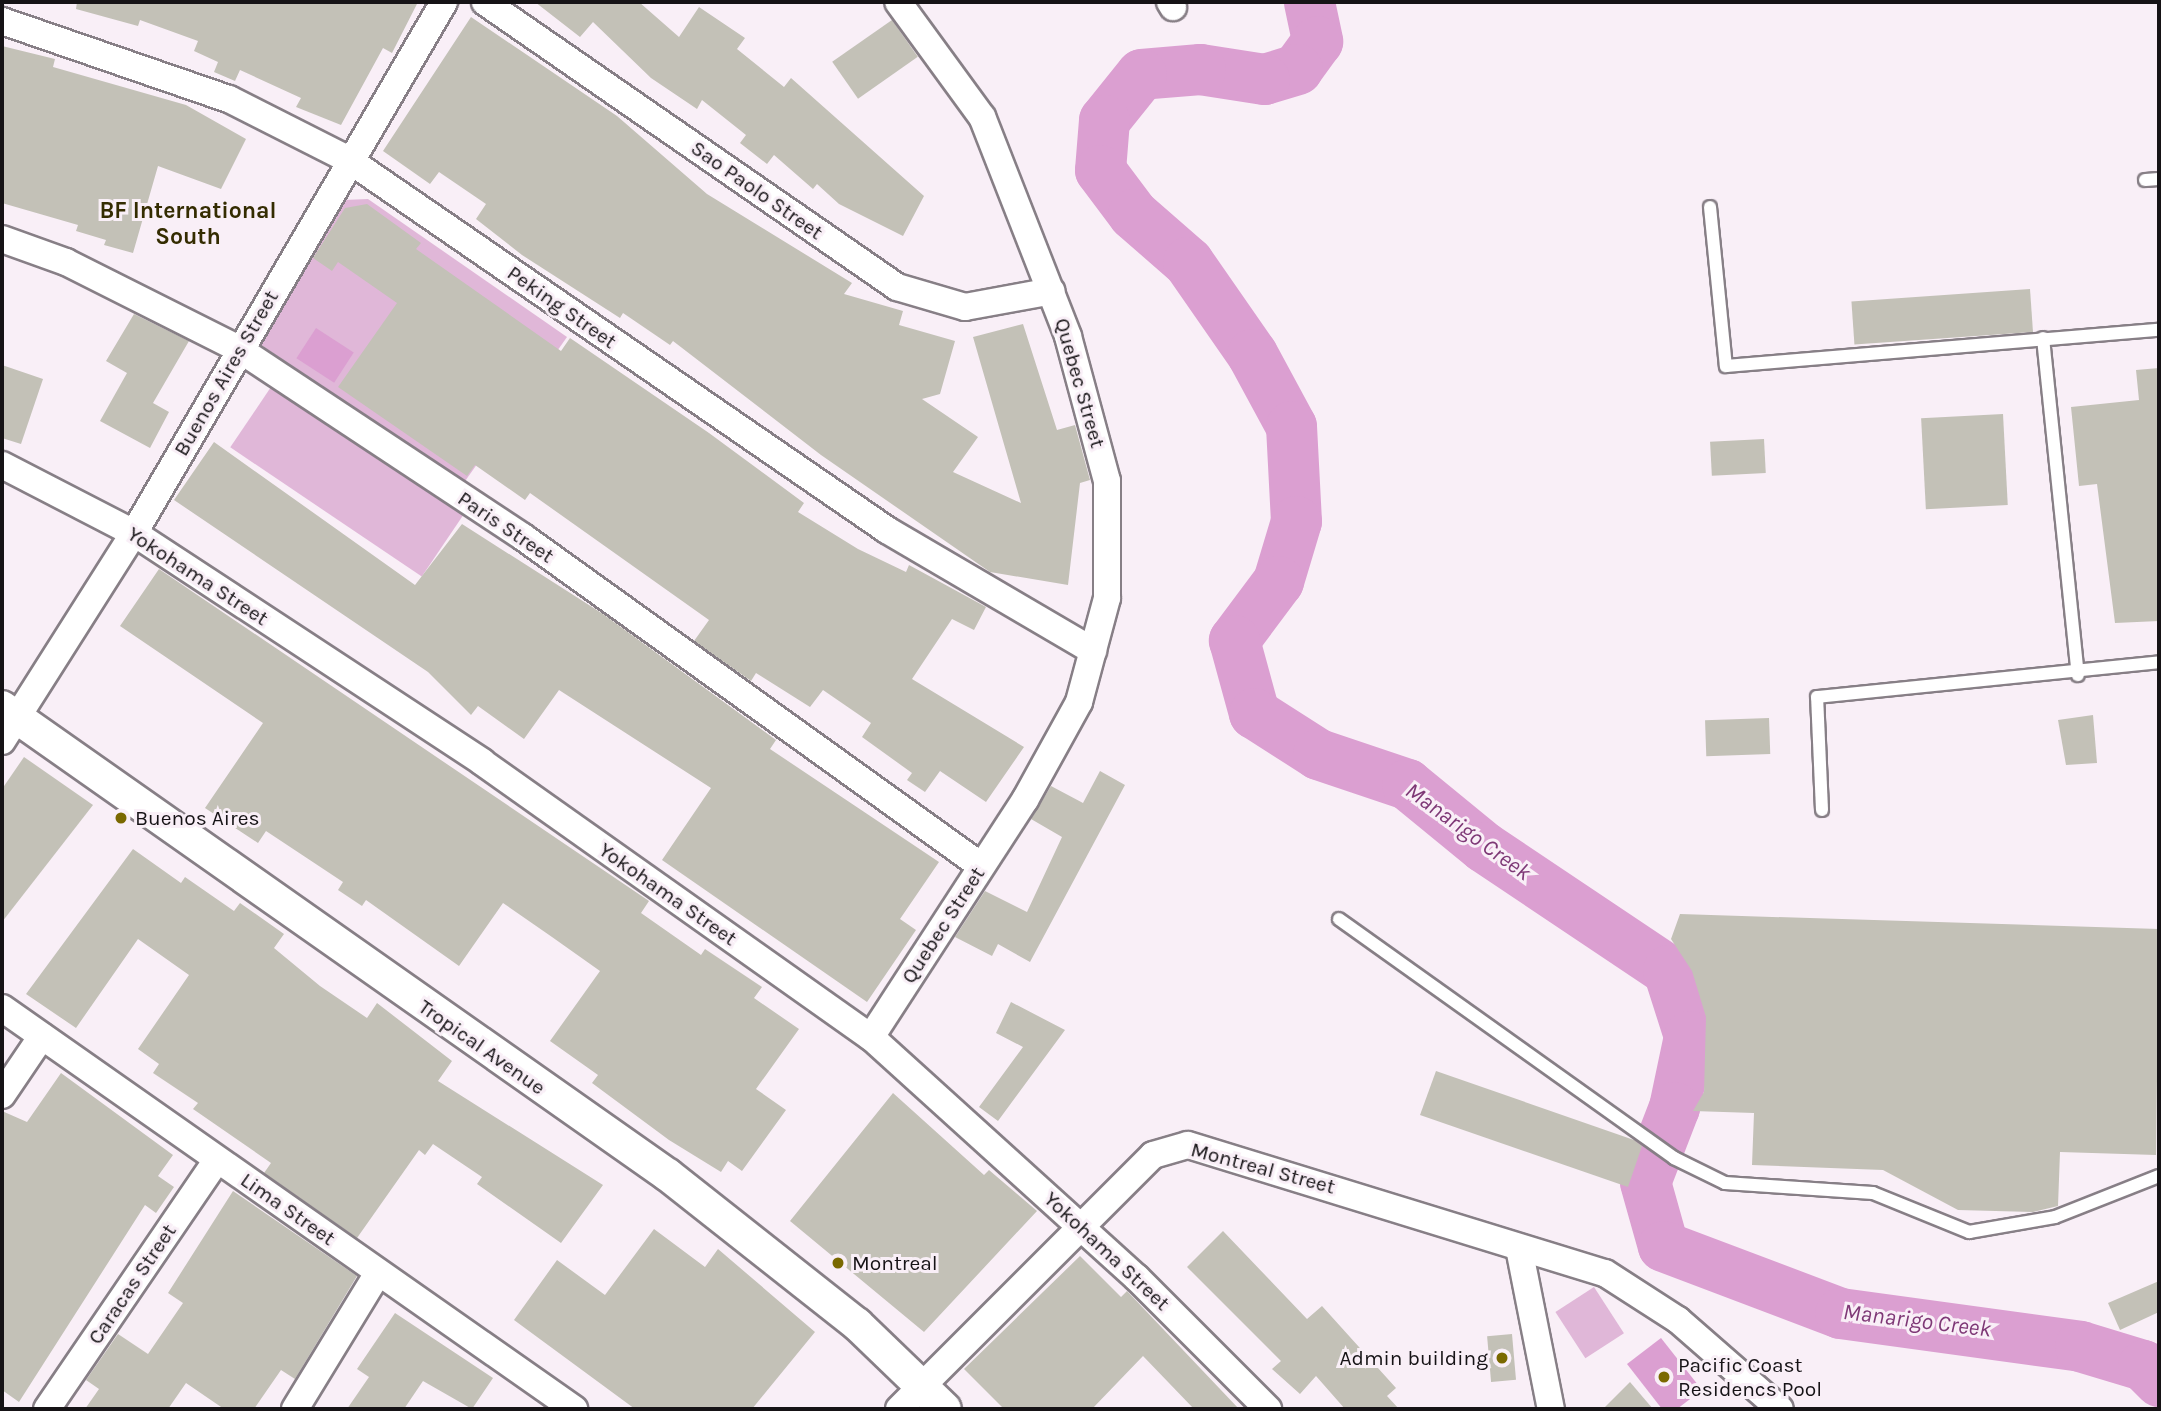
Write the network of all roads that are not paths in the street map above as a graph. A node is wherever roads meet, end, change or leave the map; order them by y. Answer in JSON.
{"nodes":[{"id":1,"x":444,"y":2,"type":"edge"},
{"id":2,"x":485,"y":2,"type":"edge"},
{"id":3,"x":898,"y":2,"type":"edge"},
{"id":4,"x":2,"y":21,"type":"edge"},
{"id":5,"x":349,"y":160,"type":"junction"},
{"id":6,"x":2159,"y":179,"type":"edge"},
{"id":7,"x":2145,"y":180,"type":"dead end"},
{"id":8,"x":1710,"y":207,"type":"dead end"},
{"id":9,"x":2,"y":239,"type":"edge"},
{"id":10,"x":1052,"y":290,"type":"junction"},
{"id":11,"x":2159,"y":330,"type":"edge"},
{"id":12,"x":2043,"y":338,"type":"junction"},
{"id":13,"x":239,"y":349,"type":"junction"},
{"id":14,"x":2,"y":465,"type":"edge"},
{"id":15,"x":134,"y":533,"type":"junction"},
{"id":16,"x":1093,"y":651,"type":"junction"},
{"id":17,"x":2159,"y":662,"type":"edge"},
{"id":18,"x":2078,"y":676,"type":"junction"},
{"id":19,"x":7,"y":722,"type":"edge"},
{"id":20,"x":1822,"y":810,"type":"dead end"},
{"id":21,"x":981,"y":866,"type":"junction"},
{"id":22,"x":1339,"y":919,"type":"dead end"},
{"id":23,"x":2,"y":1008,"type":"edge"},
{"id":24,"x":42,"y":1036,"type":"junction"},
{"id":25,"x":871,"y":1037,"type":"junction"},
{"id":26,"x":2,"y":1095,"type":"edge"},
{"id":27,"x":217,"y":1160,"type":"junction"},
{"id":28,"x":2159,"y":1176,"type":"edge"},
{"id":29,"x":1079,"y":1225,"type":"junction"},
{"id":30,"x":1519,"y":1248,"type":"junction"},
{"id":31,"x":378,"y":1273,"type":"junction"},
{"id":32,"x":921,"y":1386,"type":"junction"},
{"id":33,"x":47,"y":1409,"type":"edge"},
{"id":34,"x":295,"y":1409,"type":"edge"},
{"id":35,"x":574,"y":1409,"type":"edge"},
{"id":36,"x":899,"y":1409,"type":"edge"},
{"id":37,"x":945,"y":1409,"type":"edge"},
{"id":38,"x":1268,"y":1409,"type":"edge"},
{"id":39,"x":1551,"y":1409,"type":"edge"},
{"id":40,"x":1780,"y":1409,"type":"edge"}],
"edges":[{"from":1,"to":5,"type":"street","name":"Buenos Aires Street"},
{"from":2,"to":10,"type":"street","name":"Sao Paolo Street"},
{"from":3,"to":10,"type":"street","name":"Quebec Street"},
{"from":4,"to":5,"type":"street","name":"Peking Street"},
{"from":5,"to":13,"type":"street","name":"Buenos Aires Street"},
{"from":5,"to":16,"type":"street","name":"Peking Street"},
{"from":6,"to":7,"type":"lane"},
{"from":8,"to":12,"type":"lane"},
{"from":9,"to":13,"type":"street","name":"Paris Street"},
{"from":10,"to":16,"type":"street","name":"Quebec Street"},
{"from":11,"to":12,"type":"lane"},
{"from":12,"to":18,"type":"lane"},
{"from":13,"to":15,"type":"street","name":"Buenos Aires Street"},
{"from":13,"to":21,"type":"street","name":"Paris Street"},
{"from":14,"to":15,"type":"street","name":"Yokohama Street"},
{"from":15,"to":19,"type":"street","name":"Buenos Aires Street"},
{"from":15,"to":25,"type":"street","name":"Yokohama Street"},
{"from":16,"to":21,"type":"street","name":"Quebec Street"},
{"from":17,"to":18,"type":"lane"},
{"from":18,"to":20,"type":"lane"},
{"from":19,"to":32,"type":"street","name":"Tropical Avenue"},
{"from":21,"to":25,"type":"street","name":"Quebec Street"},
{"from":22,"to":28,"type":"lane"},
{"from":23,"to":24,"type":"street","name":"Lima Street"},
{"from":24,"to":26,"type":"street"},
{"from":24,"to":27,"type":"street","name":"Lima Street"},
{"from":25,"to":29,"type":"street","name":"Yokohama Street"},
{"from":27,"to":31,"type":"street","name":"Lima Street"},
{"from":27,"to":33,"type":"street","name":"Caracas Street"},
{"from":29,"to":30,"type":"street","name":"Montreal Street"},
{"from":29,"to":32,"type":"street","name":"Montreal Street"},
{"from":29,"to":38,"type":"street","name":"Yokohama Street"},
{"from":30,"to":39,"type":"street"},
{"from":30,"to":40,"type":"street","name":"Montreal Street"},
{"from":31,"to":34,"type":"street"},
{"from":31,"to":35,"type":"street","name":"Lima Street"},
{"from":32,"to":36,"type":"street","name":"Montreal Street"},
{"from":32,"to":37,"type":"street","name":"Tropical Avenue"}]}
